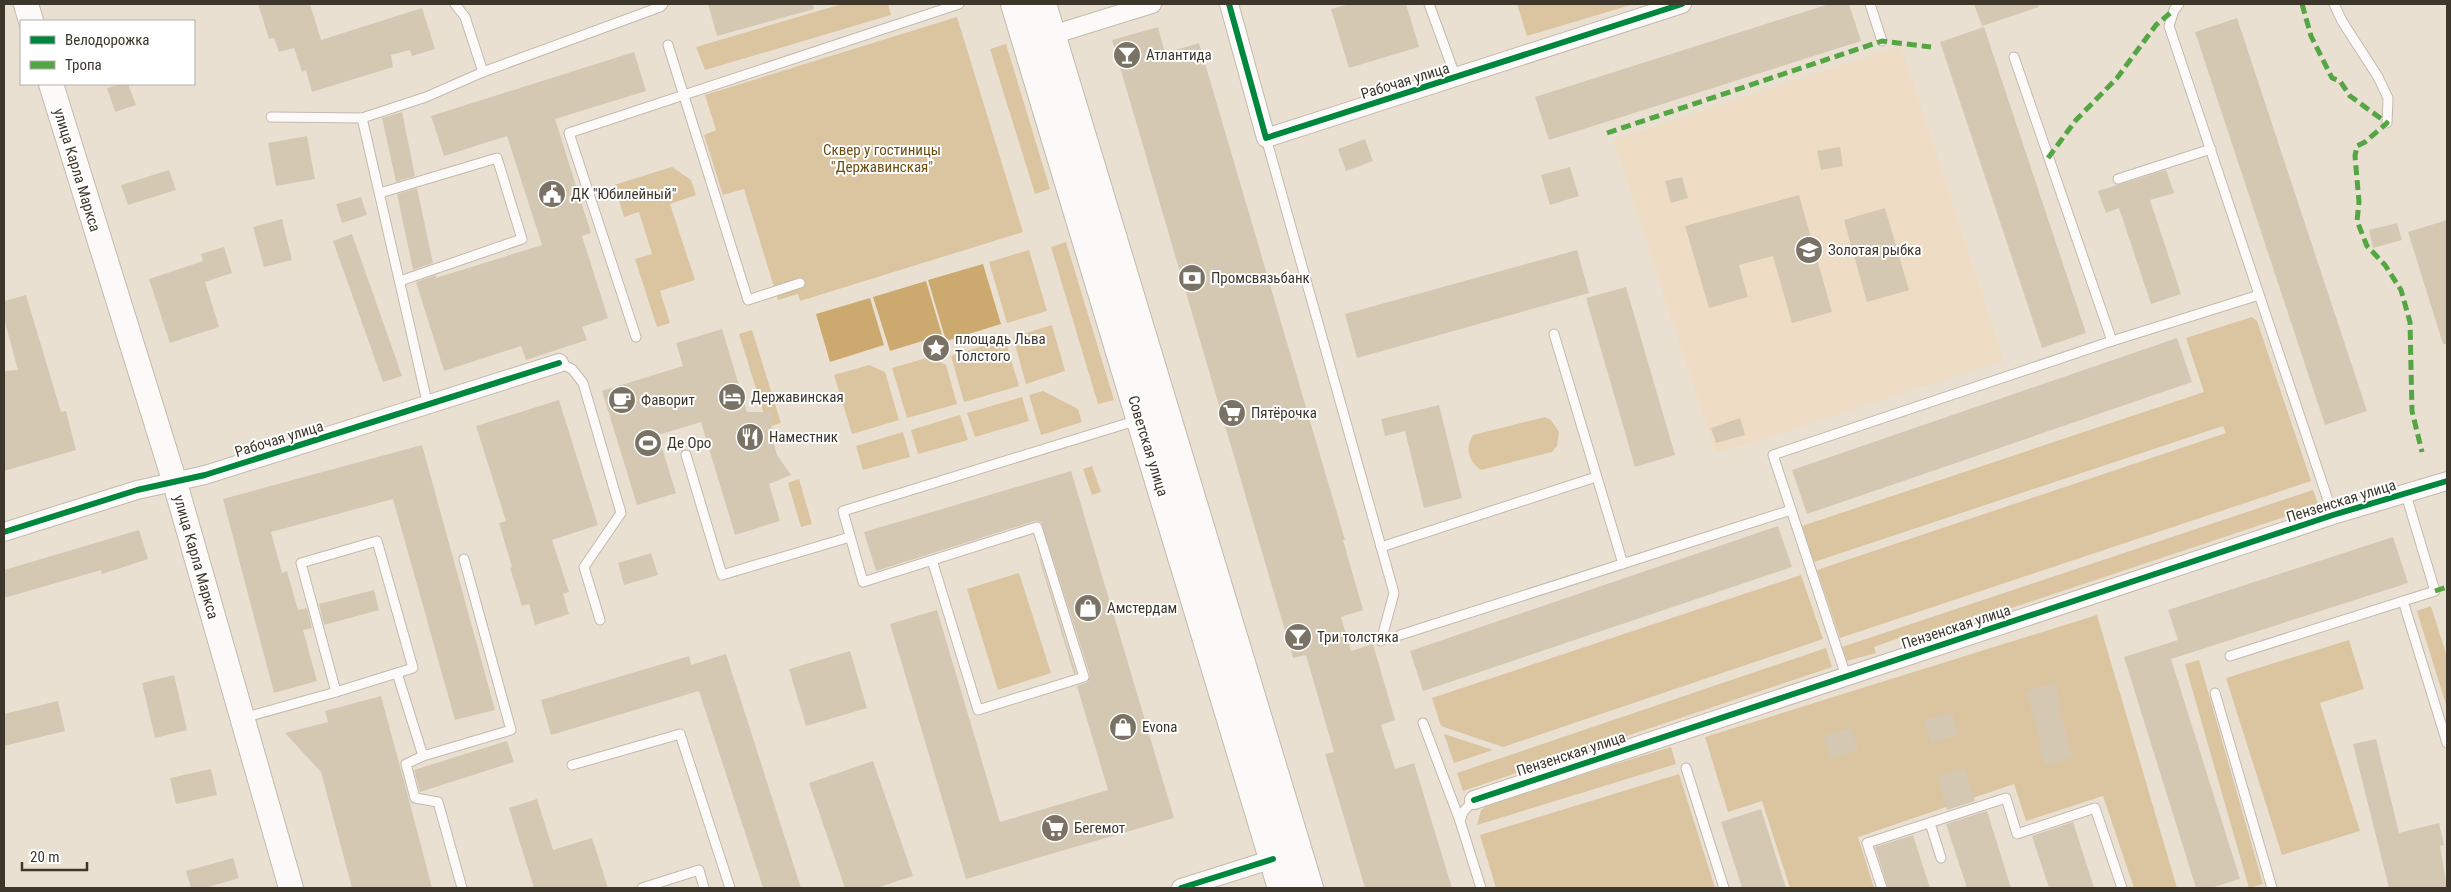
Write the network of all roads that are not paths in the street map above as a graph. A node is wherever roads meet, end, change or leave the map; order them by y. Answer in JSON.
{"nodes":[{"id":1,"x":26,"y":4,"type":"edge"},
{"id":2,"x":455,"y":4,"type":"edge"},
{"id":3,"x":663,"y":4,"type":"edge"},
{"id":4,"x":959,"y":4,"type":"edge"},
{"id":5,"x":1015,"y":4,"type":"edge"},
{"id":6,"x":1042,"y":4,"type":"edge"},
{"id":7,"x":1152,"y":4,"type":"edge"},
{"id":8,"x":1228,"y":4,"type":"edge"},
{"id":9,"x":1429,"y":4,"type":"edge"},
{"id":10,"x":1682,"y":4,"type":"edge"},
{"id":11,"x":1870,"y":4,"type":"edge"},
{"id":12,"x":2180,"y":4,"type":"edge"},
{"id":13,"x":2334,"y":4,"type":"edge"},
{"id":14,"x":31,"y":20,"type":"edge"},
{"id":15,"x":1052,"y":35,"type":"junction"},
{"id":16,"x":1882,"y":41,"type":"dead end"},
{"id":17,"x":668,"y":45,"type":"dead end"},
{"id":18,"x":2014,"y":57,"type":"dead end"},
{"id":19,"x":483,"y":72,"type":"junction"},
{"id":20,"x":1456,"y":78,"type":"junction"},
{"id":21,"x":51,"y":85,"type":"edge"},
{"id":22,"x":684,"y":93,"type":"junction"},
{"id":23,"x":271,"y":117,"type":"dead end"},
{"id":24,"x":362,"y":118,"type":"junction"},
{"id":25,"x":2387,"y":123,"type":"dead end"},
{"id":26,"x":1266,"y":138,"type":"junction"},
{"id":27,"x":2211,"y":149,"type":"junction"},
{"id":28,"x":2118,"y":179,"type":"dead end"},
{"id":29,"x":380,"y":193,"type":"junction"},
{"id":30,"x":400,"y":280,"type":"junction"},
{"id":31,"x":800,"y":283,"type":"dead end"},
{"id":32,"x":2259,"y":295,"type":"junction"},
{"id":33,"x":1554,"y":334,"type":"dead end"},
{"id":34,"x":636,"y":337,"type":"dead end"},
{"id":35,"x":2112,"y":341,"type":"junction"},
{"id":36,"x":559,"y":363,"type":"joint"},
{"id":37,"x":428,"y":406,"type":"junction"},
{"id":38,"x":1140,"y":420,"type":"junction"},
{"id":39,"x":686,"y":455,"type":"dead end"},
{"id":40,"x":1596,"y":477,"type":"junction"},
{"id":41,"x":2447,"y":481,"type":"edge"},
{"id":42,"x":175,"y":483,"type":"junction"},
{"id":43,"x":2406,"y":495,"type":"junction"},
{"id":44,"x":1791,"y":510,"type":"junction"},
{"id":45,"x":2332,"y":516,"type":"junction"},
{"id":46,"x":4,"y":532,"type":"edge"},
{"id":47,"x":850,"y":537,"type":"junction"},
{"id":48,"x":1380,"y":547,"type":"junction"},
{"id":49,"x":464,"y":559,"type":"dead end"},
{"id":50,"x":932,"y":560,"type":"junction"},
{"id":51,"x":1623,"y":564,"type":"junction"},
{"id":52,"x":2403,"y":601,"type":"junction"},
{"id":53,"x":600,"y":620,"type":"dead end"},
{"id":54,"x":1400,"y":636,"type":"dead end"},
{"id":55,"x":1381,"y":641,"type":"dead end"},
{"id":56,"x":2230,"y":656,"type":"dead end"},
{"id":57,"x":397,"y":672,"type":"junction"},
{"id":58,"x":1846,"y":676,"type":"junction"},
{"id":59,"x":336,"y":692,"type":"junction"},
{"id":60,"x":2215,"y":693,"type":"dead end"},
{"id":61,"x":243,"y":718,"type":"junction"},
{"id":62,"x":1423,"y":723,"type":"dead end"},
{"id":63,"x":2447,"y":743,"type":"edge"},
{"id":64,"x":423,"y":756,"type":"junction"},
{"id":65,"x":572,"y":765,"type":"dead end"},
{"id":66,"x":1686,"y":768,"type":"dead end"},
{"id":67,"x":1474,"y":800,"type":"joint"},
{"id":68,"x":1460,"y":821,"type":"junction"},
{"id":69,"x":1930,"y":823,"type":"junction"},
{"id":70,"x":1285,"y":855,"type":"junction"},
{"id":71,"x":1941,"y":858,"type":"dead end"},
{"id":72,"x":291,"y":888,"type":"edge"},
{"id":73,"x":462,"y":888,"type":"edge"},
{"id":74,"x":642,"y":888,"type":"edge"},
{"id":75,"x":704,"y":888,"type":"edge"},
{"id":76,"x":730,"y":888,"type":"edge"},
{"id":77,"x":1181,"y":888,"type":"edge"},
{"id":78,"x":1282,"y":888,"type":"edge"},
{"id":79,"x":1309,"y":888,"type":"edge"},
{"id":80,"x":1481,"y":888,"type":"edge"},
{"id":81,"x":1724,"y":888,"type":"edge"},
{"id":82,"x":1882,"y":888,"type":"edge"},
{"id":83,"x":2122,"y":888,"type":"edge"},
{"id":84,"x":2272,"y":888,"type":"edge"}],
"edges":[{"from":1,"to":14,"type":"main road"},
{"from":2,"to":19,"type":"lane"},
{"from":3,"to":19,"type":"lane"},
{"from":4,"to":22,"type":"lane"},
{"from":5,"to":38,"type":"main road","name":"Советская улица"},
{"from":6,"to":15,"type":"main road"},
{"from":7,"to":15,"type":"street"},
{"from":8,"to":26,"type":"street"},
{"from":9,"to":20,"type":"lane"},
{"from":10,"to":20,"type":"street","name":"Рабочая улица"},
{"from":11,"to":16,"type":"lane"},
{"from":12,"to":27,"type":"lane"},
{"from":13,"to":25,"type":"lane"},
{"from":15,"to":70,"type":"main road"},
{"from":17,"to":22,"type":"lane"},
{"from":18,"to":35,"type":"lane"},
{"from":19,"to":24,"type":"lane"},
{"from":20,"to":26,"type":"street","name":"Рабочая улица"},
{"from":21,"to":42,"type":"main road","name":"улица Карла Маркса"},
{"from":22,"to":31,"type":"lane"},
{"from":22,"to":34,"type":"lane"},
{"from":23,"to":24,"type":"lane"},
{"from":24,"to":29,"type":"lane"},
{"from":26,"to":48,"type":"lane"},
{"from":27,"to":28,"type":"lane"},
{"from":27,"to":32,"type":"lane"},
{"from":29,"to":30,"type":"lane"},
{"from":29,"to":30,"type":"lane"},
{"from":30,"to":37,"type":"lane"},
{"from":32,"to":35,"type":"lane"},
{"from":32,"to":45,"type":"lane"},
{"from":33,"to":40,"type":"lane"},
{"from":35,"to":44,"type":"lane"},
{"from":36,"to":37,"type":"street","name":"Рабочая улица"},
{"from":36,"to":53,"type":"lane"},
{"from":37,"to":42,"type":"street","name":"Рабочая улица"},
{"from":38,"to":47,"type":"lane"},
{"from":38,"to":70,"type":"main road","name":"Советская улица"},
{"from":39,"to":47,"type":"lane"},
{"from":40,"to":48,"type":"lane"},
{"from":40,"to":51,"type":"lane"},
{"from":41,"to":43,"type":"street","name":"Пензенская улица"},
{"from":42,"to":46,"type":"street","name":"Рабочая улица"},
{"from":42,"to":61,"type":"main road","name":"улица Карла Маркса"},
{"from":43,"to":45,"type":"street","name":"Пензенская улица"},
{"from":43,"to":52,"type":"lane"},
{"from":44,"to":51,"type":"lane"},
{"from":44,"to":58,"type":"lane"},
{"from":45,"to":58,"type":"street","name":"Пензенская улица"},
{"from":47,"to":50,"type":"lane"},
{"from":48,"to":55,"type":"lane"},
{"from":49,"to":64,"type":"lane"},
{"from":50,"to":50,"type":"lane"},
{"from":51,"to":54,"type":"lane"},
{"from":52,"to":56,"type":"lane"},
{"from":52,"to":63,"type":"lane"},
{"from":57,"to":59,"type":"lane"},
{"from":57,"to":59,"type":"lane"},
{"from":57,"to":64,"type":"lane"},
{"from":58,"to":67,"type":"street","name":"Пензенская улица"},
{"from":59,"to":61,"type":"lane"},
{"from":60,"to":84,"type":"lane"},
{"from":61,"to":72,"type":"main road","name":"улица Карла Маркса"},
{"from":62,"to":68,"type":"lane"},
{"from":64,"to":73,"type":"lane"},
{"from":65,"to":76,"type":"lane"},
{"from":66,"to":81,"type":"lane"},
{"from":67,"to":68,"type":"lane"},
{"from":68,"to":80,"type":"lane"},
{"from":69,"to":71,"type":"lane"},
{"from":69,"to":82,"type":"lane"},
{"from":69,"to":83,"type":"lane"},
{"from":70,"to":77,"type":"street"},
{"from":70,"to":78,"type":"main road","name":"Советская улица"},
{"from":70,"to":79,"type":"main road"},
{"from":74,"to":75,"type":"lane"}]}
